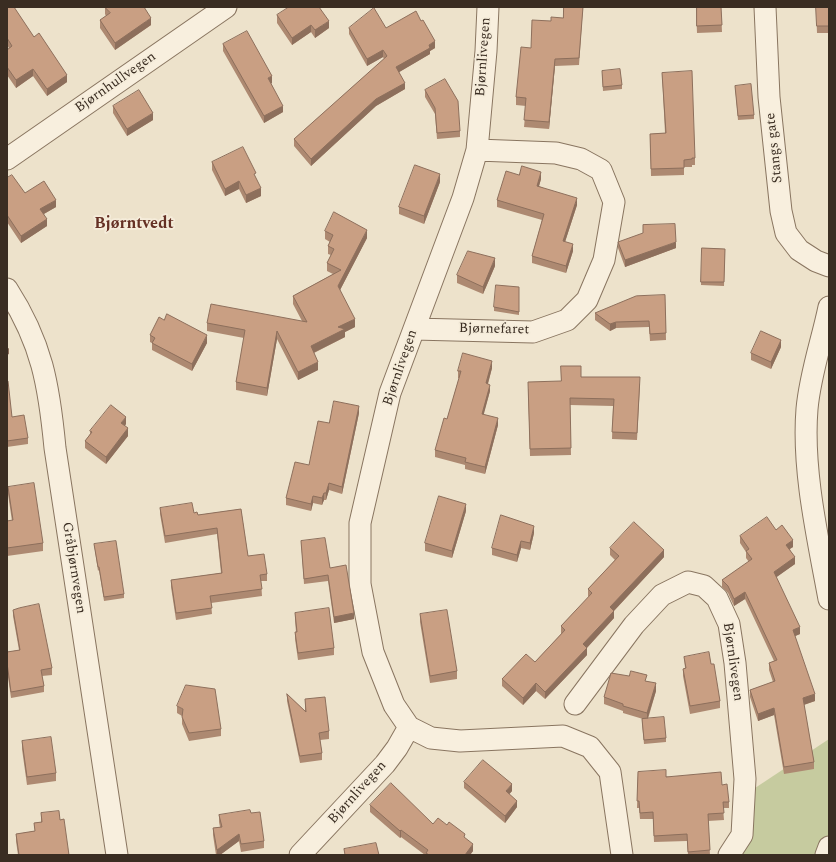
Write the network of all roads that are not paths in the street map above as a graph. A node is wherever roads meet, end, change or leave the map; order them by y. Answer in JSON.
{"nodes":[{"id":1,"x":226,"y":7,"type":"edge"},
{"id":2,"x":488,"y":7,"type":"edge"},
{"id":3,"x":764,"y":7,"type":"edge"},
{"id":4,"x":477,"y":150,"type":"junction"},
{"id":5,"x":7,"y":159,"type":"edge"},
{"id":6,"x":829,"y":266,"type":"edge"},
{"id":7,"x":7,"y":289,"type":"edge"},
{"id":8,"x":829,"y":307,"type":"edge"},
{"id":9,"x":414,"y":329,"type":"junction"},
{"id":10,"x":829,"y":599,"type":"edge"},
{"id":11,"x":575,"y":704,"type":"dead end"},
{"id":12,"x":409,"y":726,"type":"junction"},
{"id":13,"x":829,"y":846,"type":"edge"},
{"id":14,"x":117,"y":855,"type":"edge"},
{"id":15,"x":300,"y":855,"type":"edge"},
{"id":16,"x":622,"y":855,"type":"edge"},
{"id":17,"x":729,"y":855,"type":"edge"},
{"id":18,"x":826,"y":855,"type":"edge"}],
"edges":[{"from":1,"to":5,"type":"street","name":"Bjørnhullvegen"},
{"from":2,"to":4,"type":"street","name":"Bjørnlivegen"},
{"from":3,"to":6,"type":"street","name":"Stangs gate"},
{"from":4,"to":9,"type":"street","name":"Bjørnlivegen"},
{"from":4,"to":9,"type":"street","name":"Bjørnefaret"},
{"from":7,"to":14,"type":"street","name":"Gråbjørnvegen"},
{"from":8,"to":10,"type":"street"},
{"from":9,"to":12,"type":"street","name":"Bjørnlivegen"},
{"from":11,"to":17,"type":"street","name":"Bjørnlivegen"},
{"from":12,"to":15,"type":"street","name":"Bjørnlivegen"},
{"from":12,"to":16,"type":"street","name":"Bjørnlivegen"},
{"from":13,"to":18,"type":"street"}]}
